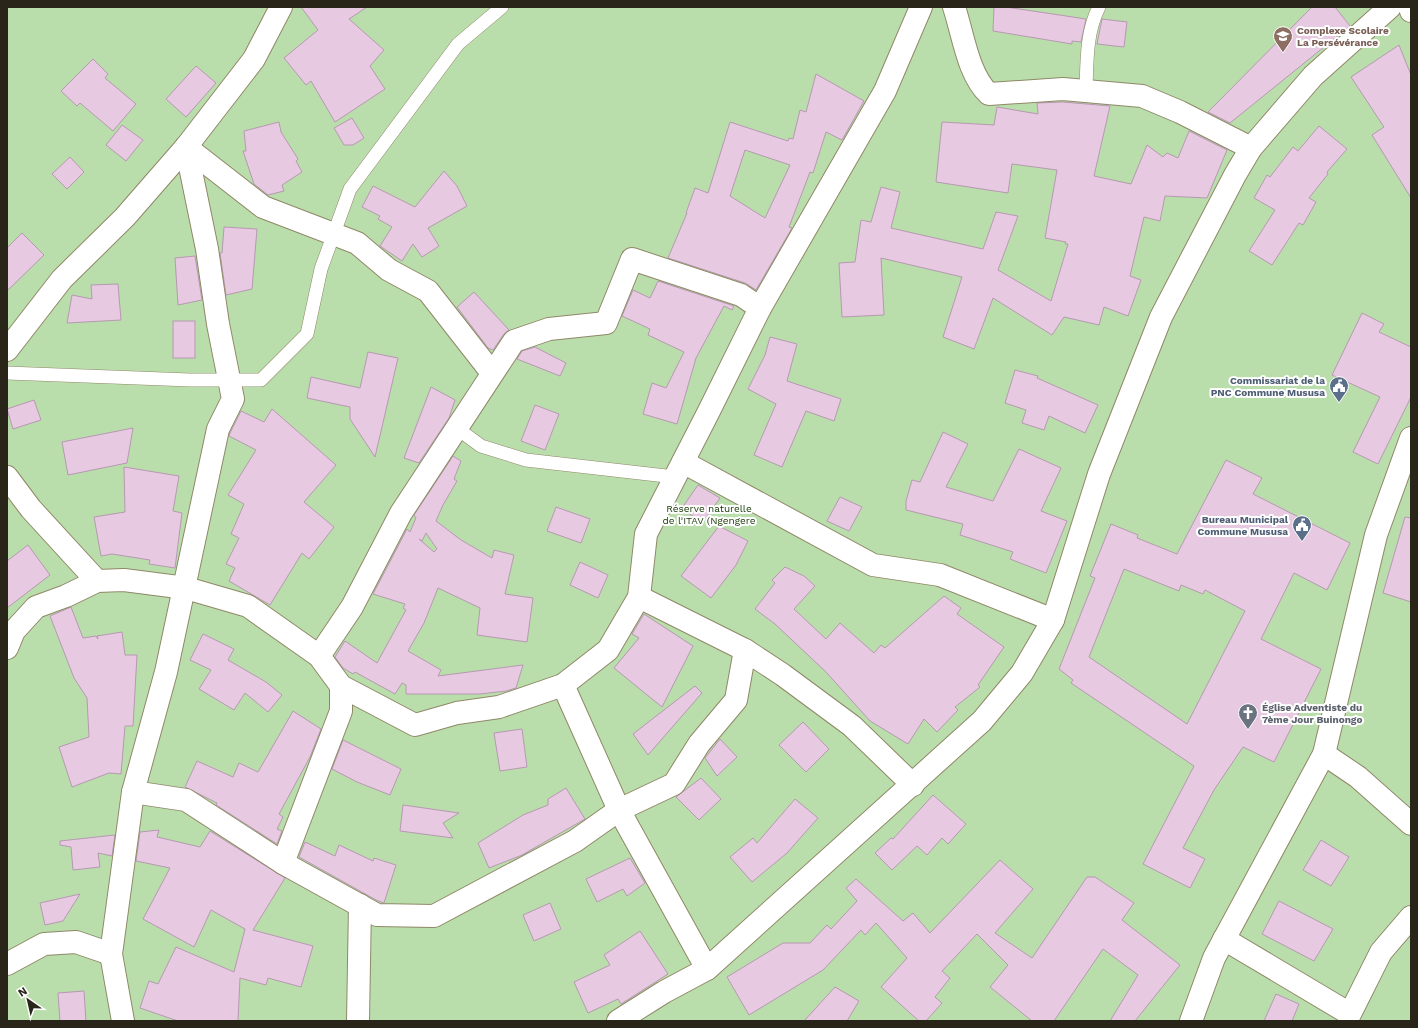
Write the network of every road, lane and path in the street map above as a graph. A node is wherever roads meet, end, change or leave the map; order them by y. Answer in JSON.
{"nodes":[{"id":1,"x":280,"y":7,"type":"edge"},
{"id":2,"x":502,"y":7,"type":"edge"},
{"id":3,"x":921,"y":7,"type":"edge"},
{"id":4,"x":954,"y":7,"type":"edge"},
{"id":5,"x":1099,"y":7,"type":"edge"},
{"id":6,"x":1390,"y":7,"type":"edge"},
{"id":7,"x":1410,"y":7,"type":"edge"},
{"id":8,"x":1411,"y":11,"type":"edge"},
{"id":9,"x":1086,"y":90,"type":"junction"},
{"id":10,"x":186,"y":147,"type":"junction"},
{"id":11,"x":1250,"y":148,"type":"junction"},
{"id":12,"x":334,"y":234,"type":"junction"},
{"id":13,"x":760,"y":308,"type":"junction"},
{"id":14,"x":7,"y":350,"type":"edge"},
{"id":15,"x":7,"y":373,"type":"edge"},
{"id":16,"x":492,"y":373,"type":"junction"},
{"id":17,"x":229,"y":380,"type":"junction"},
{"id":18,"x":458,"y":428,"type":"junction"},
{"id":19,"x":1411,"y":438,"type":"edge"},
{"id":20,"x":679,"y":470,"type":"junction"},
{"id":21,"x":7,"y":477,"type":"edge"},
{"id":22,"x":98,"y":581,"type":"junction"},
{"id":23,"x":186,"y":588,"type":"junction"},
{"id":24,"x":639,"y":597,"type":"junction"},
{"id":25,"x":1053,"y":620,"type":"junction"},
{"id":26,"x":7,"y":648,"type":"edge"},
{"id":27,"x":745,"y":650,"type":"junction"},
{"id":28,"x":319,"y":656,"type":"junction"},
{"id":29,"x":563,"y":685,"type":"junction"},
{"id":30,"x":342,"y":686,"type":"junction"},
{"id":31,"x":1324,"y":754,"type":"junction"},
{"id":32,"x":913,"y":785,"type":"junction"},
{"id":33,"x":133,"y":792,"type":"junction"},
{"id":34,"x":619,"y":810,"type":"junction"},
{"id":35,"x":1411,"y":824,"type":"edge"},
{"id":36,"x":283,"y":863,"type":"junction"},
{"id":37,"x":360,"y":905,"type":"junction"},
{"id":38,"x":1411,"y":917,"type":"edge"},
{"id":39,"x":1224,"y":939,"type":"junction"},
{"id":40,"x":111,"y":954,"type":"junction"},
{"id":41,"x":7,"y":964,"type":"edge"},
{"id":42,"x":707,"y":969,"type":"junction"},
{"id":43,"x":1347,"y":1018,"type":"edge"},
{"id":44,"x":123,"y":1021,"type":"edge"},
{"id":45,"x":358,"y":1021,"type":"edge"},
{"id":46,"x":618,"y":1021,"type":"edge"},
{"id":47,"x":1191,"y":1021,"type":"edge"}],
"edges":[{"from":1,"to":10,"type":"street"},
{"from":2,"to":12,"type":"lane"},
{"from":3,"to":13,"type":"street"},
{"from":4,"to":9,"type":"street"},
{"from":5,"to":9,"type":"lane"},
{"from":6,"to":11,"type":"street"},
{"from":7,"to":8,"type":"street"},
{"from":9,"to":11,"type":"street"},
{"from":10,"to":12,"type":"street"},
{"from":10,"to":14,"type":"street"},
{"from":10,"to":17,"type":"street"},
{"from":11,"to":25,"type":"street"},
{"from":12,"to":16,"type":"street"},
{"from":12,"to":17,"type":"lane"},
{"from":13,"to":16,"type":"street"},
{"from":13,"to":20,"type":"street"},
{"from":15,"to":17,"type":"lane"},
{"from":16,"to":18,"type":"street"},
{"from":17,"to":23,"type":"street"},
{"from":18,"to":20,"type":"lane"},
{"from":18,"to":28,"type":"street"},
{"from":19,"to":31,"type":"street"},
{"from":20,"to":24,"type":"street"},
{"from":20,"to":25,"type":"street"},
{"from":21,"to":22,"type":"street"},
{"from":22,"to":23,"type":"street"},
{"from":22,"to":26,"type":"street"},
{"from":23,"to":28,"type":"street"},
{"from":23,"to":33,"type":"street"},
{"from":24,"to":27,"type":"street"},
{"from":24,"to":29,"type":"street"},
{"from":25,"to":32,"type":"street"},
{"from":27,"to":32,"type":"street"},
{"from":27,"to":34,"type":"street"},
{"from":28,"to":30,"type":"street"},
{"from":29,"to":30,"type":"street"},
{"from":29,"to":34,"type":"street"},
{"from":30,"to":36,"type":"street"},
{"from":31,"to":35,"type":"street"},
{"from":31,"to":39,"type":"street"},
{"from":32,"to":42,"type":"street"},
{"from":33,"to":36,"type":"street"},
{"from":33,"to":40,"type":"street"},
{"from":34,"to":37,"type":"street"},
{"from":34,"to":42,"type":"street"},
{"from":36,"to":37,"type":"street"},
{"from":37,"to":45,"type":"street"},
{"from":38,"to":43,"type":"street"},
{"from":39,"to":43,"type":"street"},
{"from":39,"to":47,"type":"street"},
{"from":40,"to":41,"type":"street"},
{"from":40,"to":44,"type":"street"},
{"from":42,"to":46,"type":"street"}]}
